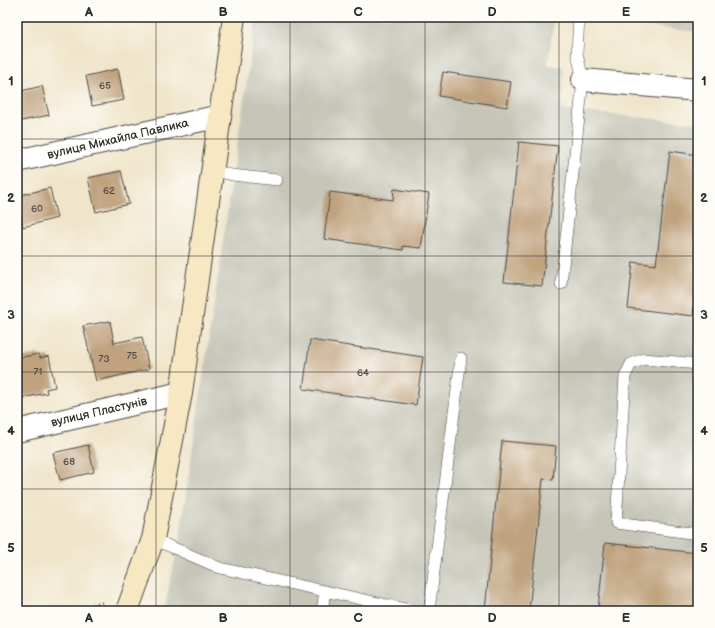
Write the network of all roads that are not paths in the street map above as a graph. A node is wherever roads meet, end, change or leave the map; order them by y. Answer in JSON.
{"nodes":[{"id":1,"x":234,"y":17,"type":"edge"},
{"id":2,"x":579,"y":17,"type":"edge"},
{"id":3,"x":583,"y":80,"type":"junction"},
{"id":4,"x":698,"y":95,"type":"edge"},
{"id":5,"x":220,"y":116,"type":"junction"},
{"id":6,"x":17,"y":161,"type":"edge"},
{"id":7,"x":212,"y":170,"type":"junction"},
{"id":8,"x":277,"y":180,"type":"dead end"},
{"id":9,"x":561,"y":284,"type":"dead end"},
{"id":10,"x":461,"y":358,"type":"dead end"},
{"id":11,"x":698,"y":364,"type":"edge"},
{"id":12,"x":181,"y":393,"type":"junction"},
{"id":13,"x":17,"y":431,"type":"edge"},
{"id":14,"x":698,"y":534,"type":"edge"},
{"id":15,"x":153,"y":539,"type":"junction"},
{"id":16,"x":325,"y":592,"type":"junction"},
{"id":17,"x":130,"y":603,"type":"edge"},
{"id":18,"x":322,"y":611,"type":"edge"},
{"id":19,"x":415,"y":611,"type":"edge"},
{"id":20,"x":430,"y":611,"type":"edge"}],
"edges":[{"from":1,"to":5,"type":"street"},
{"from":2,"to":3,"type":"lane"},
{"from":3,"to":4,"type":"street"},
{"from":3,"to":9,"type":"lane"},
{"from":5,"to":6,"type":"street","name":"вулиця Михайла Павлика"},
{"from":5,"to":7,"type":"street"},
{"from":7,"to":8,"type":"lane"},
{"from":7,"to":12,"type":"street"},
{"from":10,"to":20,"type":"lane"},
{"from":11,"to":14,"type":"lane"},
{"from":12,"to":13,"type":"street","name":"вулиця Пластунів"},
{"from":12,"to":15,"type":"street"},
{"from":15,"to":16,"type":"lane"},
{"from":15,"to":17,"type":"street"},
{"from":16,"to":18,"type":"lane"},
{"from":16,"to":19,"type":"lane"}]}
